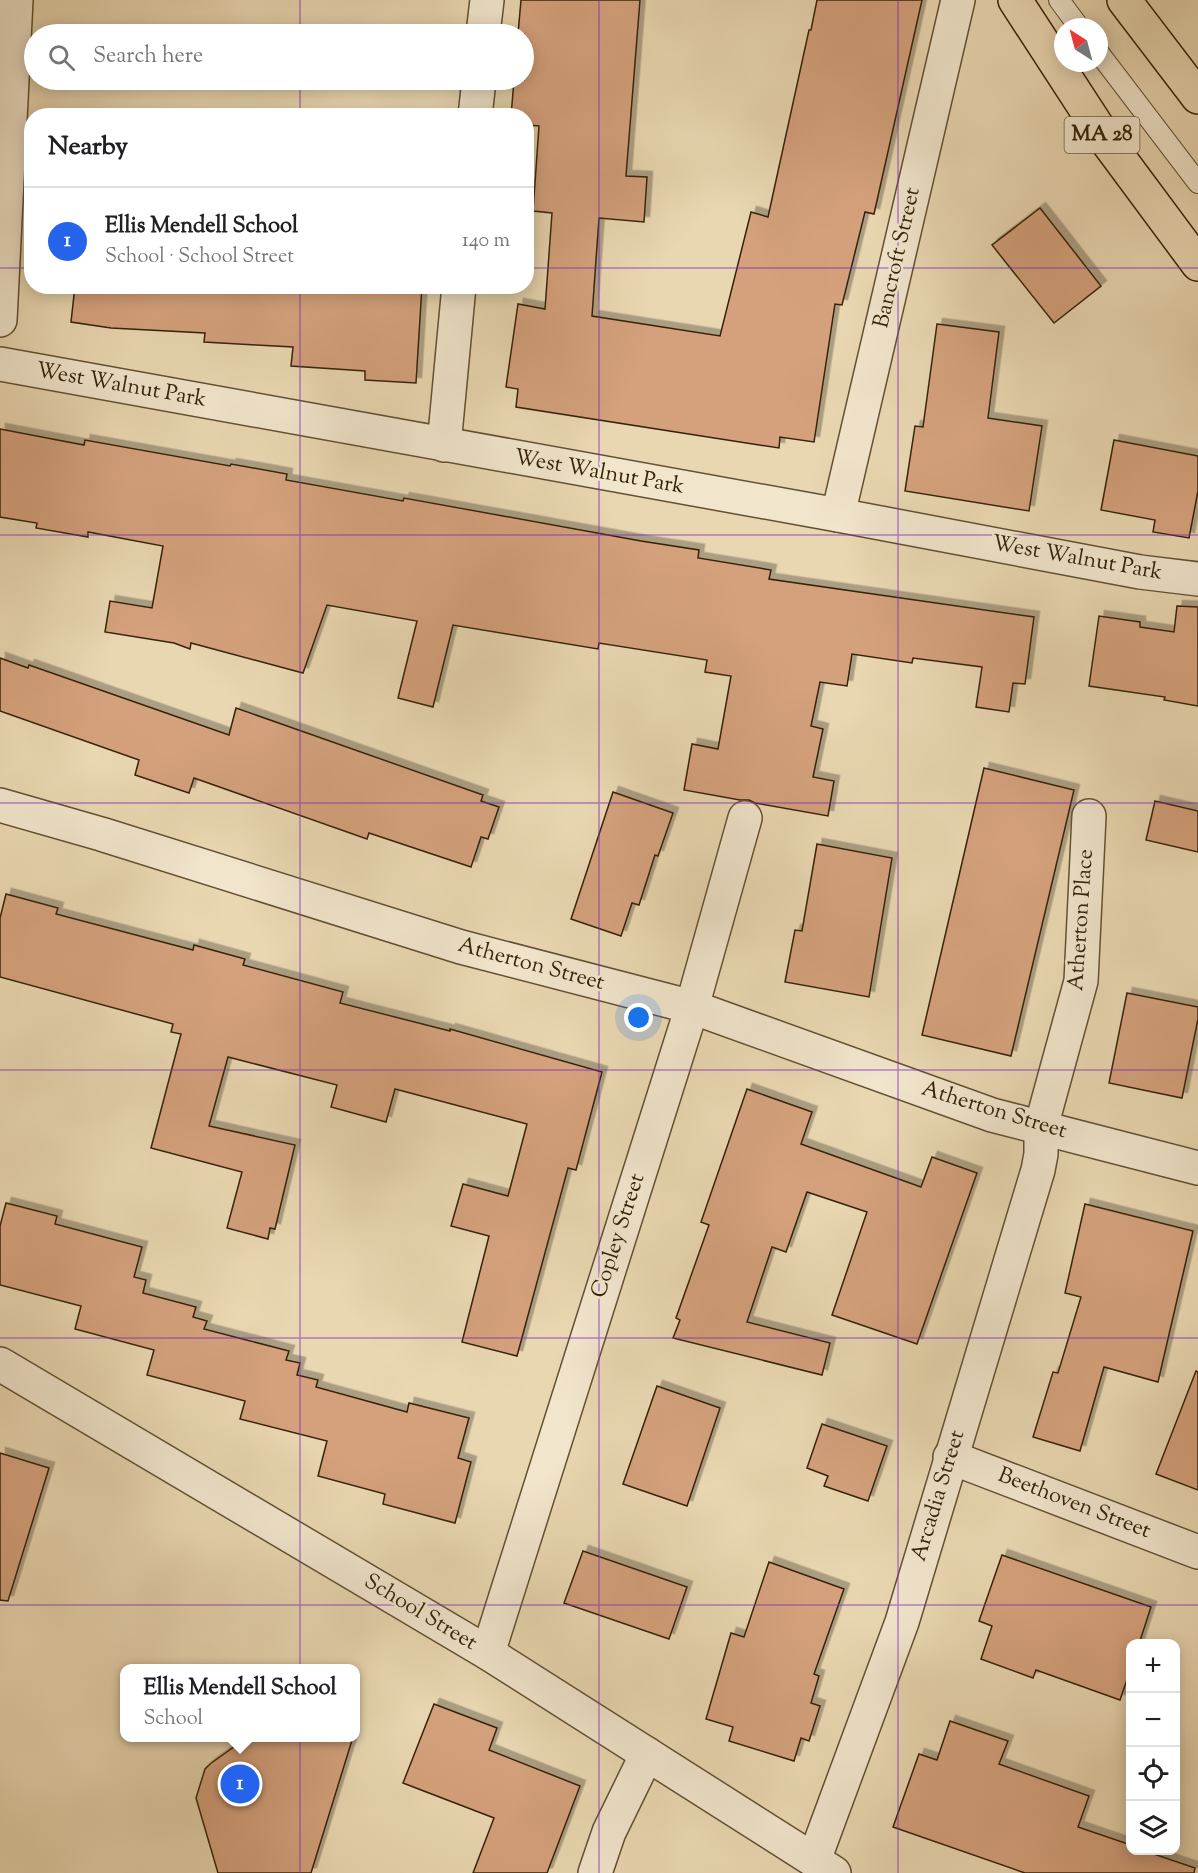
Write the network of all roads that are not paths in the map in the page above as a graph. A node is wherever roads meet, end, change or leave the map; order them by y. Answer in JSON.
{"nodes":[{"id":1,"x":16,"y":0,"type":"edge"},
{"id":2,"x":487,"y":0,"type":"edge"},
{"id":3,"x":958,"y":0,"type":"edge"},
{"id":4,"x":1015,"y":0,"type":"edge"},
{"id":5,"x":1059,"y":0,"type":"edge"},
{"id":6,"x":1124,"y":0,"type":"edge"},
{"id":7,"x":1072,"y":18,"type":"edge"},
{"id":8,"x":484,"y":24,"type":"edge"},
{"id":9,"x":1108,"y":65,"type":"edge"},
{"id":10,"x":478,"y":90,"type":"edge"},
{"id":11,"x":1198,"y":97,"type":"edge"},
{"id":12,"x":477,"y":108,"type":"edge"},
{"id":13,"x":1198,"y":183,"type":"edge"},
{"id":14,"x":1198,"y":264,"type":"edge"},
{"id":15,"x":458,"y":294,"type":"edge"},
{"id":16,"x":0,"y":320,"type":"edge"},
{"id":17,"x":0,"y":364,"type":"edge"},
{"id":18,"x":444,"y":445,"type":"junction"},
{"id":19,"x":838,"y":515,"type":"junction"},
{"id":20,"x":1198,"y":579,"type":"edge"},
{"id":21,"x":0,"y":805,"type":"edge"},
{"id":22,"x":1089,"y":816,"type":"dead end"},
{"id":23,"x":745,"y":818,"type":"dead end"},
{"id":24,"x":692,"y":1007,"type":"junction"},
{"id":25,"x":1041,"y":1127,"type":"junction"},
{"id":26,"x":1198,"y":1168,"type":"edge"},
{"id":27,"x":0,"y":1364,"type":"edge"},
{"id":28,"x":950,"y":1457,"type":"junction"},
{"id":29,"x":1198,"y":1552,"type":"edge"},
{"id":30,"x":488,"y":1653,"type":"junction"},
{"id":31,"x":647,"y":1754,"type":"junction"},
{"id":32,"x":824,"y":1866,"type":"edge"},
{"id":33,"x":595,"y":1873,"type":"edge"}],
"edges":[{"from":1,"to":16,"type":"street"},
{"from":2,"to":8,"type":"street"},
{"from":3,"to":19,"type":"street","name":"Bancroft Street"},
{"from":4,"to":14,"type":"main road","number":"MA 28"},
{"from":5,"to":7,"type":"lane"},
{"from":6,"to":11,"type":"main road"},
{"from":9,"to":13,"type":"lane"},
{"from":10,"to":12,"type":"street"},
{"from":15,"to":18,"type":"street"},
{"from":17,"to":18,"type":"street","name":"West Walnut Park"},
{"from":18,"to":19,"type":"street","name":"West Walnut Park"},
{"from":19,"to":20,"type":"street","name":"West Walnut Park"},
{"from":21,"to":24,"type":"street","name":"Atherton Street"},
{"from":22,"to":25,"type":"street","name":"Atherton Place"},
{"from":23,"to":24,"type":"street","name":"Copley Street"},
{"from":24,"to":25,"type":"street","name":"Atherton Street"},
{"from":24,"to":30,"type":"street","name":"Copley Street"},
{"from":25,"to":26,"type":"street","name":"Atherton Street"},
{"from":25,"to":28,"type":"street","name":"Arcadia Street"},
{"from":27,"to":30,"type":"street","name":"School Street"},
{"from":28,"to":29,"type":"street","name":"Beethoven Street"},
{"from":28,"to":32,"type":"street","name":"Arcadia Street"},
{"from":30,"to":31,"type":"street","name":"School Street"},
{"from":31,"to":32,"type":"street","name":"School Street"},
{"from":31,"to":33,"type":"street"}]}
